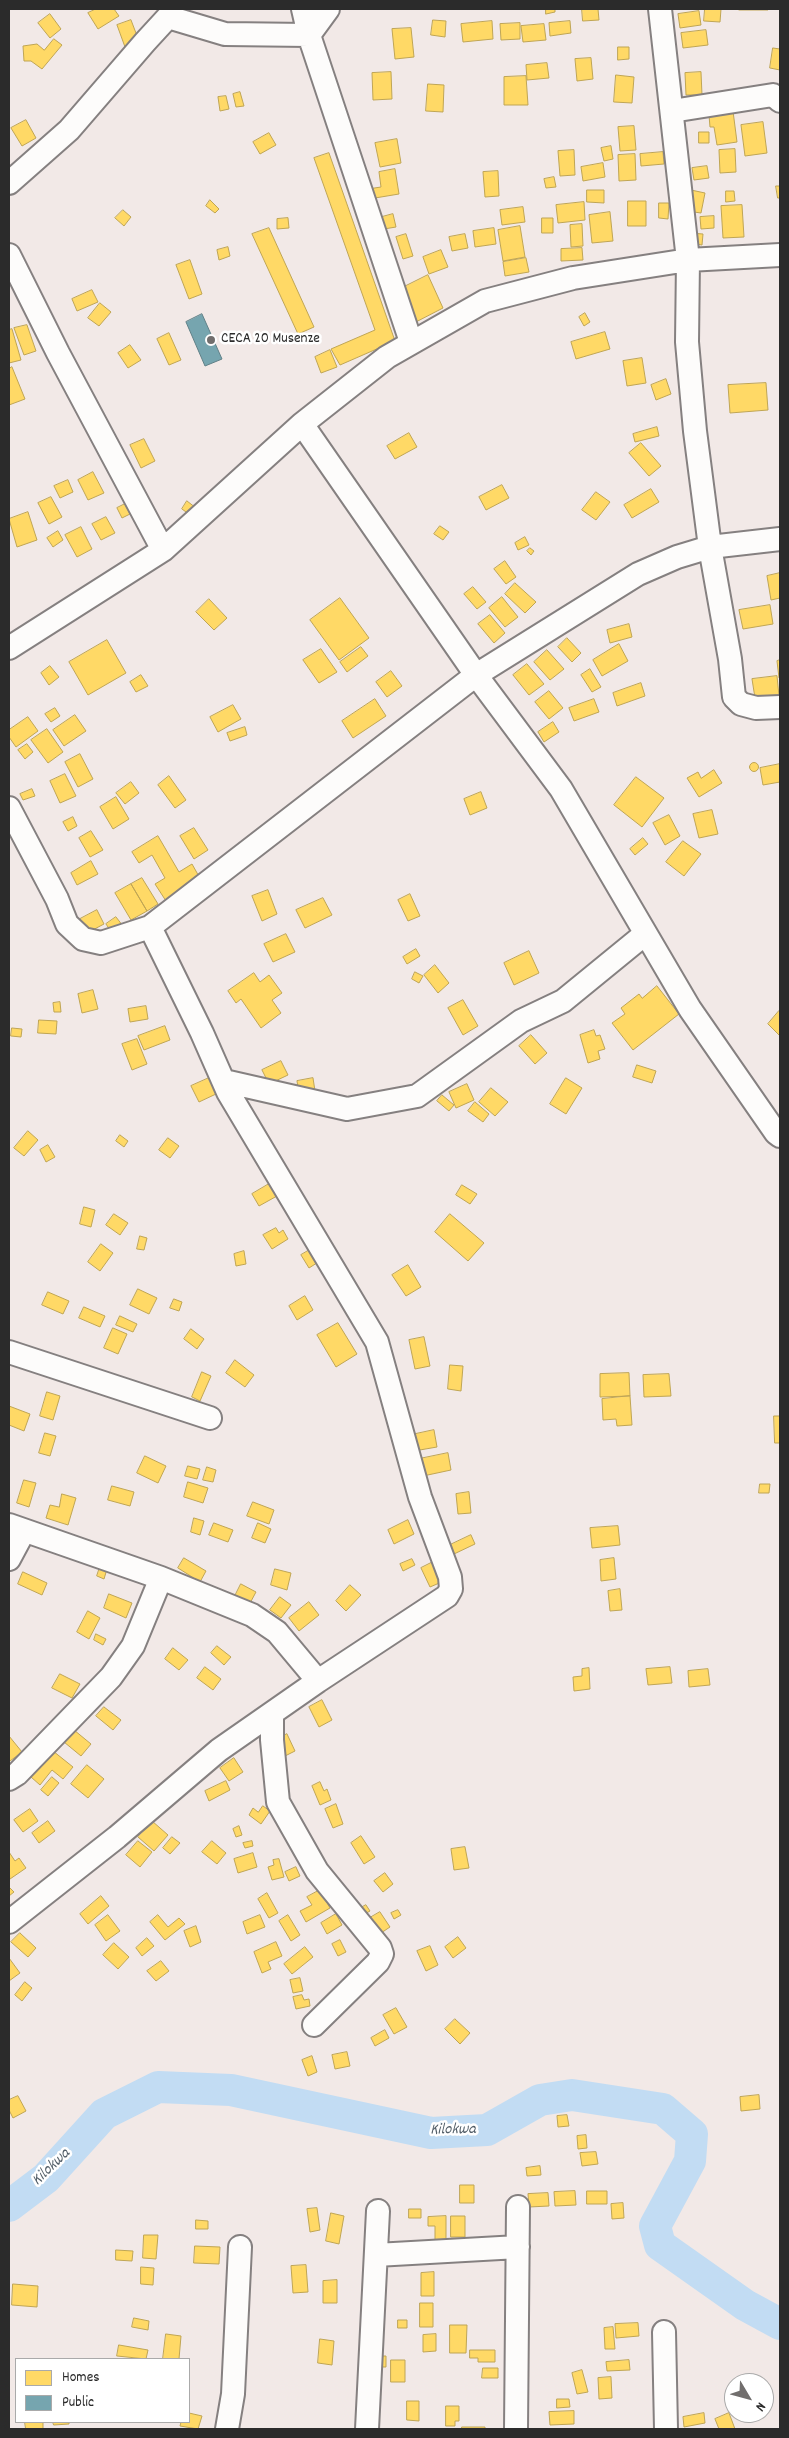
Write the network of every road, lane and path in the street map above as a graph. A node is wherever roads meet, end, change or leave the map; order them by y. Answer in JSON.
{"nodes":[{"id":1,"x":303,"y":9,"type":"edge"},
{"id":2,"x":328,"y":9,"type":"edge"},
{"id":3,"x":660,"y":9,"type":"edge"},
{"id":4,"x":309,"y":35,"type":"junction"},
{"id":5,"x":780,"y":101,"type":"edge"},
{"id":6,"x":672,"y":112,"type":"junction"},
{"id":7,"x":9,"y":182,"type":"edge"},
{"id":8,"x":9,"y":255,"type":"edge"},
{"id":9,"x":780,"y":255,"type":"edge"},
{"id":10,"x":688,"y":260,"type":"junction"},
{"id":11,"x":411,"y":342,"type":"junction"},
{"id":12,"x":302,"y":424,"type":"junction"},
{"id":13,"x":780,"y":539,"type":"edge"},
{"id":14,"x":710,"y":548,"type":"junction"},
{"id":15,"x":163,"y":550,"type":"junction"},
{"id":16,"x":9,"y":648,"type":"edge"},
{"id":17,"x":476,"y":675,"type":"junction"},
{"id":18,"x":780,"y":707,"type":"edge"},
{"id":19,"x":9,"y":808,"type":"edge"},
{"id":20,"x":150,"y":927,"type":"junction"},
{"id":21,"x":646,"y":934,"type":"junction"},
{"id":22,"x":224,"y":1081,"type":"junction"},
{"id":23,"x":780,"y":1136,"type":"edge"},
{"id":24,"x":9,"y":1352,"type":"edge"},
{"id":25,"x":210,"y":1418,"type":"dead end"},
{"id":26,"x":16,"y":1528,"type":"edge"},
{"id":27,"x":9,"y":1559,"type":"edge"},
{"id":28,"x":161,"y":1578,"type":"junction"},
{"id":29,"x":318,"y":1681,"type":"junction"},
{"id":30,"x":272,"y":1714,"type":"junction"},
{"id":31,"x":9,"y":1779,"type":"edge"},
{"id":32,"x":9,"y":1922,"type":"edge"},
{"id":33,"x":314,"y":2025,"type":"dead end"},
{"id":34,"x":518,"y":2207,"type":"dead end"},
{"id":35,"x":378,"y":2211,"type":"dead end"},
{"id":36,"x":240,"y":2247,"type":"dead end"},
{"id":37,"x":518,"y":2247,"type":"junction"},
{"id":38,"x":376,"y":2255,"type":"junction"},
{"id":39,"x":664,"y":2332,"type":"dead end"},
{"id":40,"x":227,"y":2429,"type":"edge"},
{"id":41,"x":367,"y":2429,"type":"edge"},
{"id":42,"x":516,"y":2429,"type":"edge"},
{"id":43,"x":666,"y":2429,"type":"edge"}],
"edges":[{"from":1,"to":4,"type":"street"},
{"from":2,"to":4,"type":"street"},
{"from":3,"to":6,"type":"street"},
{"from":4,"to":7,"type":"street"},
{"from":4,"to":11,"type":"street"},
{"from":5,"to":6,"type":"street"},
{"from":6,"to":10,"type":"street"},
{"from":8,"to":15,"type":"street"},
{"from":9,"to":10,"type":"street"},
{"from":10,"to":11,"type":"street"},
{"from":10,"to":14,"type":"street"},
{"from":11,"to":12,"type":"street"},
{"from":12,"to":15,"type":"street"},
{"from":12,"to":17,"type":"street"},
{"from":13,"to":14,"type":"street"},
{"from":14,"to":17,"type":"street"},
{"from":14,"to":18,"type":"street"},
{"from":15,"to":16,"type":"street"},
{"from":17,"to":20,"type":"street"},
{"from":17,"to":21,"type":"street"},
{"from":19,"to":20,"type":"street"},
{"from":20,"to":22,"type":"street"},
{"from":21,"to":22,"type":"street"},
{"from":21,"to":23,"type":"street"},
{"from":22,"to":29,"type":"street"},
{"from":24,"to":25,"type":"street"},
{"from":26,"to":27,"type":"street"},
{"from":26,"to":28,"type":"street"},
{"from":28,"to":29,"type":"street"},
{"from":28,"to":31,"type":"street"},
{"from":29,"to":30,"type":"street"},
{"from":30,"to":32,"type":"street"},
{"from":30,"to":33,"type":"street"},
{"from":34,"to":37,"type":"street"},
{"from":35,"to":38,"type":"street"},
{"from":36,"to":40,"type":"street"},
{"from":37,"to":38,"type":"street"},
{"from":37,"to":42,"type":"street"},
{"from":38,"to":41,"type":"street"},
{"from":39,"to":43,"type":"street"}]}
